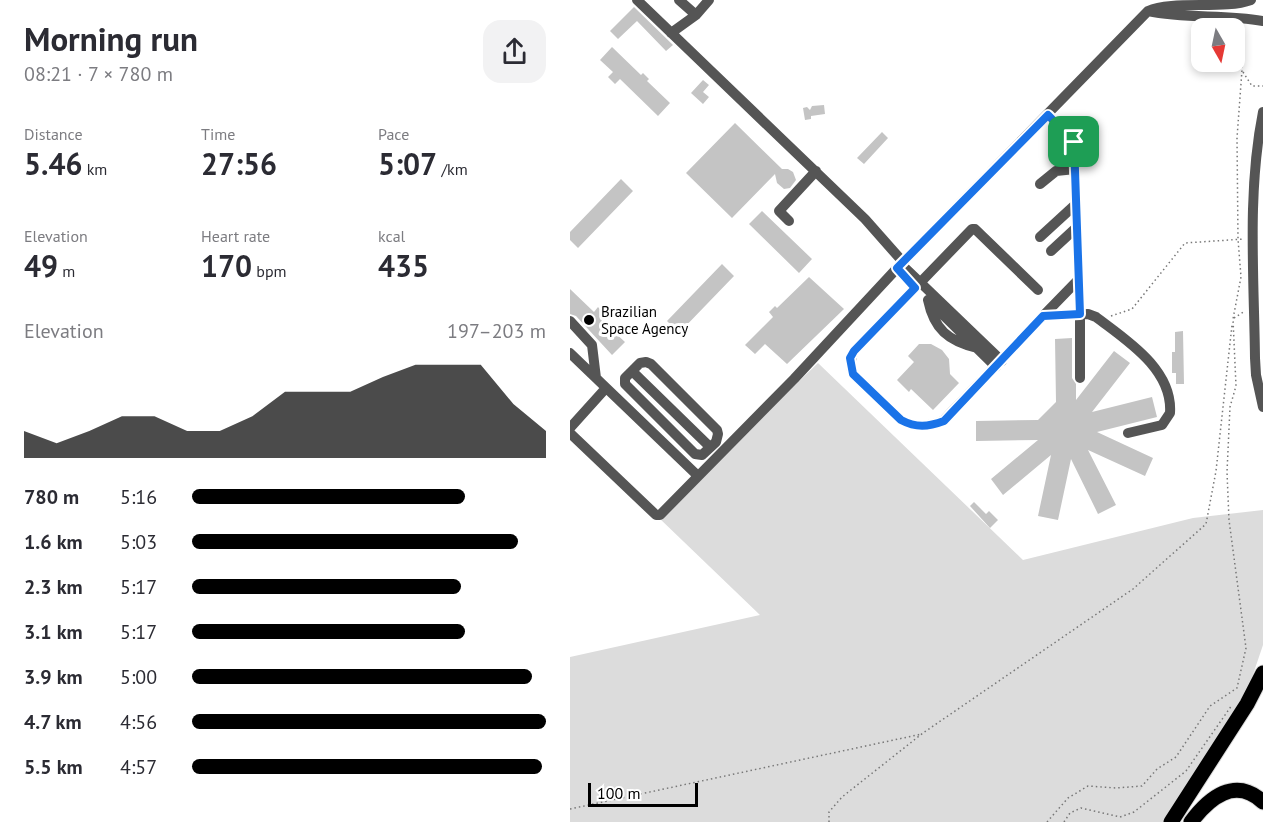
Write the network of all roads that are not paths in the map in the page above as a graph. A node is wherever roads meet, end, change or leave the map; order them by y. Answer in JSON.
{"nodes":[{"id":1,"x":637,"y":0,"type":"edge"},
{"id":2,"x":679,"y":0,"type":"edge"},
{"id":3,"x":709,"y":0,"type":"edge"},
{"id":4,"x":1251,"y":0,"type":"edge"},
{"id":5,"x":1205,"y":1,"type":"edge"},
{"id":6,"x":1152,"y":8,"type":"edge"},
{"id":7,"x":696,"y":15,"type":"junction"},
{"id":8,"x":1206,"y":16,"type":"junction"},
{"id":9,"x":1263,"y":21,"type":"edge"},
{"id":10,"x":671,"y":33,"type":"junction"},
{"id":11,"x":1263,"y":112,"type":"edge"},
{"id":12,"x":1048,"y":115,"type":"junction"},
{"id":13,"x":1075,"y":169,"type":"junction"},
{"id":14,"x":816,"y":171,"type":"junction"},
{"id":15,"x":1040,"y":184,"type":"dead end"},
{"id":16,"x":777,"y":195,"type":"dead end"},
{"id":17,"x":787,"y":203,"type":"junction"},
{"id":18,"x":1076,"y":204,"type":"junction"},
{"id":19,"x":789,"y":221,"type":"dead end"},
{"id":20,"x":1077,"y":227,"type":"junction"},
{"id":21,"x":1040,"y":237,"type":"dead end"},
{"id":22,"x":1050,"y":250,"type":"dead end"},
{"id":23,"x":901,"y":265,"type":"junction"},
{"id":24,"x":1079,"y":279,"type":"junction"},
{"id":25,"x":918,"y":286,"type":"junction"},
{"id":26,"x":1038,"y":290,"type":"dead end"},
{"id":27,"x":1080,"y":314,"type":"junction"},
{"id":28,"x":1043,"y":316,"type":"junction"},
{"id":29,"x":570,"y":321,"type":"edge"},
{"id":30,"x":982,"y":347,"type":"junction"},
{"id":31,"x":570,"y":353,"type":"edge"},
{"id":32,"x":999,"y":364,"type":"junction"},
{"id":33,"x":632,"y":371,"type":"junction"},
{"id":34,"x":596,"y":378,"type":"junction"},
{"id":35,"x":1080,"y":378,"type":"dead end"},
{"id":36,"x":606,"y":388,"type":"junction"},
{"id":37,"x":645,"y":406,"type":"junction"},
{"id":38,"x":1263,"y":407,"type":"edge"},
{"id":39,"x":635,"y":416,"type":"junction"},
{"id":40,"x":570,"y":430,"type":"edge"},
{"id":41,"x":1128,"y":433,"type":"dead end"},
{"id":42,"x":710,"y":447,"type":"junction"},
{"id":43,"x":698,"y":476,"type":"junction"},
{"id":44,"x":1263,"y":673,"type":"edge"},
{"id":45,"x":1263,"y":802,"type":"edge"},
{"id":46,"x":1170,"y":822,"type":"edge"},
{"id":47,"x":1191,"y":822,"type":"edge"}],
"edges":[{"from":1,"to":10,"type":"lane"},
{"from":2,"to":7,"type":"lane"},
{"from":3,"to":7,"type":"lane"},
{"from":4,"to":5,"type":"lane"},
{"from":5,"to":6,"type":"lane"},
{"from":5,"to":8,"type":"lane"},
{"from":6,"to":8,"type":"lane"},
{"from":6,"to":12,"type":"lane"},
{"from":7,"to":10,"type":"lane"},
{"from":8,"to":9,"type":"lane"},
{"from":10,"to":14,"type":"lane"},
{"from":11,"to":38,"type":"lane"},
{"from":12,"to":13,"type":"lane"},
{"from":12,"to":23,"type":"lane"},
{"from":13,"to":15,"type":"lane"},
{"from":13,"to":18,"type":"lane"},
{"from":14,"to":17,"type":"lane"},
{"from":14,"to":23,"type":"lane"},
{"from":16,"to":17,"type":"lane"},
{"from":17,"to":19,"type":"lane"},
{"from":18,"to":20,"type":"lane"},
{"from":18,"to":21,"type":"lane"},
{"from":20,"to":22,"type":"lane"},
{"from":20,"to":24,"type":"lane"},
{"from":23,"to":25,"type":"lane"},
{"from":23,"to":43,"type":"lane"},
{"from":24,"to":27,"type":"lane"},
{"from":24,"to":28,"type":"lane"},
{"from":25,"to":26,"type":"lane"},
{"from":25,"to":30,"type":"lane"},
{"from":25,"to":30,"type":"lane"},
{"from":25,"to":32,"type":"lane"},
{"from":27,"to":28,"type":"lane"},
{"from":27,"to":35,"type":"lane"},
{"from":27,"to":41,"type":"lane"},
{"from":28,"to":32,"type":"lane"},
{"from":29,"to":34,"type":"lane"},
{"from":30,"to":32,"type":"lane"},
{"from":31,"to":34,"type":"lane"},
{"from":33,"to":37,"type":"lane"},
{"from":33,"to":42,"type":"lane"},
{"from":33,"to":42,"type":"lane"},
{"from":34,"to":36,"type":"lane"},
{"from":36,"to":39,"type":"lane"},
{"from":36,"to":40,"type":"lane"},
{"from":37,"to":39,"type":"lane"},
{"from":37,"to":42,"type":"lane"},
{"from":39,"to":43,"type":"lane"},
{"from":40,"to":43,"type":"lane"},
{"from":44,"to":46,"type":"highway"},
{"from":45,"to":47,"type":"highway"}]}
